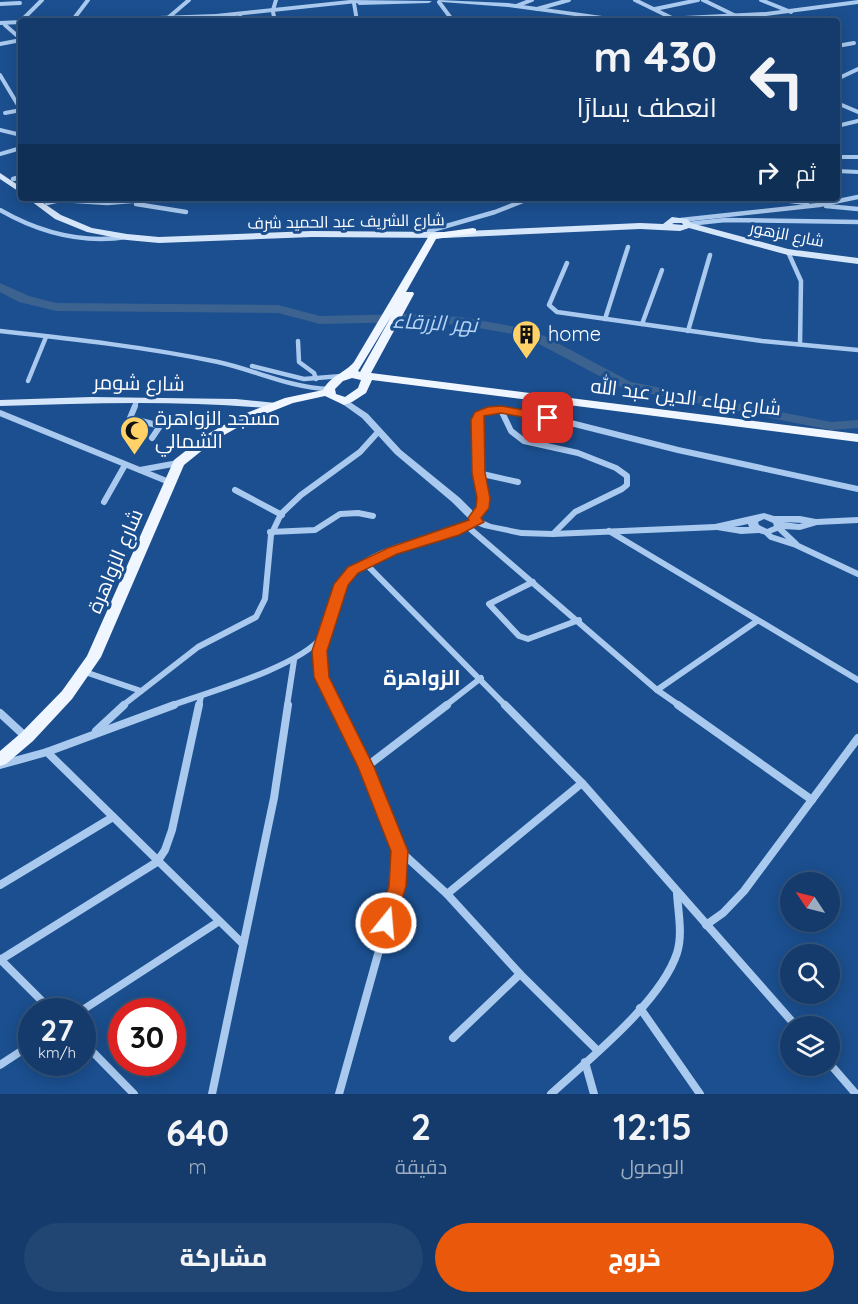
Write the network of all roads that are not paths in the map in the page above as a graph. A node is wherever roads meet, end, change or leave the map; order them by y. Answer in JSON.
{"nodes":[{"id":1,"x":42,"y":0,"type":"edge"},
{"id":2,"x":87,"y":0,"type":"edge"},
{"id":3,"x":189,"y":0,"type":"edge"},
{"id":4,"x":276,"y":0,"type":"edge"},
{"id":5,"x":365,"y":0,"type":"edge"},
{"id":6,"x":453,"y":0,"type":"edge"},
{"id":7,"x":532,"y":0,"type":"edge"},
{"id":8,"x":569,"y":0,"type":"edge"},
{"id":9,"x":634,"y":0,"type":"edge"},
{"id":10,"x":698,"y":0,"type":"edge"},
{"id":11,"x":703,"y":0,"type":"edge"},
{"id":12,"x":761,"y":0,"type":"edge"},
{"id":13,"x":358,"y":1,"type":"edge"},
{"id":14,"x":429,"y":1,"type":"edge"},
{"id":15,"x":441,"y":1,"type":"edge"},
{"id":16,"x":858,"y":2,"type":"edge"},
{"id":17,"x":20,"y":3,"type":"dead end"},
{"id":18,"x":0,"y":4,"type":"edge"},
{"id":19,"x":516,"y":6,"type":"junction"},
{"id":20,"x":537,"y":9,"type":"junction"},
{"id":21,"x":655,"y":9,"type":"junction"},
{"id":22,"x":273,"y":11,"type":"junction"},
{"id":23,"x":792,"y":12,"type":"junction"},
{"id":24,"x":736,"y":16,"type":"junction"},
{"id":25,"x":169,"y":17,"type":"junction"},
{"id":26,"x":25,"y":18,"type":"edge"},
{"id":27,"x":75,"y":18,"type":"edge"},
{"id":28,"x":159,"y":18,"type":"edge"},
{"id":29,"x":241,"y":18,"type":"edge"},
{"id":30,"x":274,"y":18,"type":"edge"},
{"id":31,"x":357,"y":18,"type":"edge"},
{"id":32,"x":452,"y":18,"type":"edge"},
{"id":33,"x":602,"y":18,"type":"edge"},
{"id":34,"x":672,"y":18,"type":"edge"},
{"id":35,"x":706,"y":18,"type":"edge"},
{"id":36,"x":18,"y":22,"type":"edge"},
{"id":37,"x":2,"y":24,"type":"edge"},
{"id":38,"x":18,"y":37,"type":"edge"},
{"id":39,"x":18,"y":40,"type":"edge"},
{"id":40,"x":0,"y":44,"type":"edge"},
{"id":41,"x":854,"y":44,"type":"dead end"},
{"id":42,"x":840,"y":46,"type":"edge"},
{"id":43,"x":858,"y":69,"type":"edge"},
{"id":44,"x":0,"y":75,"type":"edge"},
{"id":45,"x":840,"y":78,"type":"edge"},
{"id":46,"x":840,"y":104,"type":"edge"},
{"id":47,"x":18,"y":105,"type":"edge"},
{"id":48,"x":18,"y":111,"type":"edge"},
{"id":49,"x":858,"y":112,"type":"edge"},
{"id":50,"x":5,"y":113,"type":"dead end"},
{"id":51,"x":858,"y":121,"type":"edge"},
{"id":52,"x":840,"y":125,"type":"edge"},
{"id":53,"x":0,"y":130,"type":"edge"},
{"id":54,"x":18,"y":134,"type":"edge"},
{"id":55,"x":18,"y":149,"type":"edge"},
{"id":56,"x":0,"y":154,"type":"edge"},
{"id":57,"x":858,"y":157,"type":"edge"},
{"id":58,"x":840,"y":158,"type":"edge"},
{"id":59,"x":0,"y":170,"type":"edge"},
{"id":60,"x":840,"y":171,"type":"edge"},
{"id":61,"x":858,"y":172,"type":"edge"},
{"id":62,"x":0,"y":175,"type":"edge"},
{"id":63,"x":17,"y":178,"type":"edge"},
{"id":64,"x":18,"y":188,"type":"edge"},
{"id":65,"x":858,"y":197,"type":"edge"},
{"id":66,"x":36,"y":201,"type":"edge"},
{"id":67,"x":43,"y":201,"type":"edge"},
{"id":68,"x":106,"y":201,"type":"edge"},
{"id":69,"x":137,"y":201,"type":"edge"},
{"id":70,"x":523,"y":201,"type":"edge"},
{"id":71,"x":789,"y":201,"type":"edge"},
{"id":72,"x":838,"y":201,"type":"edge"},
{"id":73,"x":840,"y":201,"type":"edge"},
{"id":74,"x":127,"y":202,"type":"junction"},
{"id":75,"x":819,"y":205,"type":"junction"},
{"id":76,"x":858,"y":209,"type":"edge"},
{"id":77,"x":0,"y":210,"type":"edge"},
{"id":78,"x":186,"y":212,"type":"dead end"},
{"id":79,"x":858,"y":222,"type":"edge"},
{"id":80,"x":670,"y":223,"type":"junction"},
{"id":81,"x":685,"y":224,"type":"junction"},
{"id":82,"x":473,"y":231,"type":"junction"},
{"id":83,"x":340,"y":232,"type":"junction"},
{"id":84,"x":440,"y":233,"type":"junction"},
{"id":85,"x":419,"y":236,"type":"joint"},
{"id":86,"x":127,"y":237,"type":"junction"},
{"id":87,"x":628,"y":247,"type":"dead end"},
{"id":88,"x":788,"y":252,"type":"junction"},
{"id":89,"x":710,"y":255,"type":"dead end"},
{"id":90,"x":858,"y":261,"type":"edge"},
{"id":91,"x":567,"y":264,"type":"dead end"},
{"id":92,"x":662,"y":270,"type":"dead end"},
{"id":93,"x":605,"y":319,"type":"junction"},
{"id":94,"x":642,"y":324,"type":"junction"},
{"id":95,"x":0,"y":331,"type":"edge"},
{"id":96,"x":688,"y":331,"type":"junction"},
{"id":97,"x":46,"y":336,"type":"junction"},
{"id":98,"x":378,"y":339,"type":"junction"},
{"id":99,"x":298,"y":341,"type":"dead end"},
{"id":100,"x":800,"y":345,"type":"junction"},
{"id":101,"x":148,"y":349,"type":"junction"},
{"id":102,"x":858,"y":350,"type":"edge"},
{"id":103,"x":373,"y":362,"type":"junction"},
{"id":104,"x":347,"y":375,"type":"junction"},
{"id":105,"x":365,"y":378,"type":"junction"},
{"id":106,"x":316,"y":379,"type":"junction"},
{"id":107,"x":397,"y":379,"type":"junction"},
{"id":108,"x":28,"y":381,"type":"dead end"},
{"id":109,"x":339,"y":396,"type":"junction"},
{"id":110,"x":137,"y":401,"type":"junction"},
{"id":111,"x":0,"y":403,"type":"edge"},
{"id":112,"x":280,"y":405,"type":"junction"},
{"id":113,"x":501,"y":410,"type":"junction"},
{"id":114,"x":538,"y":410,"type":"junction"},
{"id":115,"x":0,"y":413,"type":"edge"},
{"id":116,"x":379,"y":431,"type":"junction"},
{"id":117,"x":152,"y":438,"type":"dead end"},
{"id":118,"x":858,"y":438,"type":"edge"},
{"id":119,"x":858,"y":446,"type":"edge"},
{"id":120,"x":178,"y":464,"type":"junction"},
{"id":121,"x":125,"y":465,"type":"junction"},
{"id":122,"x":139,"y":470,"type":"junction"},
{"id":123,"x":478,"y":473,"type":"junction"},
{"id":124,"x":169,"y":482,"type":"junction"},
{"id":125,"x":518,"y":482,"type":"dead end"},
{"id":126,"x":858,"y":489,"type":"edge"},
{"id":127,"x":235,"y":490,"type":"dead end"},
{"id":128,"x":104,"y":502,"type":"dead end"},
{"id":129,"x":282,"y":515,"type":"junction"},
{"id":130,"x":373,"y":516,"type":"dead end"},
{"id":131,"x":476,"y":520,"type":"junction"},
{"id":132,"x":752,"y":520,"type":"junction"},
{"id":133,"x":858,"y":520,"type":"edge"},
{"id":134,"x":778,"y":524,"type":"junction"},
{"id":135,"x":715,"y":526,"type":"junction"},
{"id":136,"x":468,"y":527,"type":"junction"},
{"id":137,"x":608,"y":531,"type":"junction"},
{"id":138,"x":763,"y":531,"type":"junction"},
{"id":139,"x":270,"y":532,"type":"junction"},
{"id":140,"x":553,"y":534,"type":"junction"},
{"id":141,"x":796,"y":545,"type":"junction"},
{"id":142,"x":365,"y":563,"type":"junction"},
{"id":143,"x":858,"y":574,"type":"edge"},
{"id":144,"x":533,"y":582,"type":"junction"},
{"id":145,"x":579,"y":620,"type":"junction"},
{"id":146,"x":757,"y":621,"type":"junction"},
{"id":147,"x":324,"y":632,"type":"junction"},
{"id":148,"x":294,"y":660,"type":"junction"},
{"id":149,"x":85,"y":672,"type":"junction"},
{"id":150,"x":481,"y":678,"type":"junction"},
{"id":151,"x":858,"y":680,"type":"edge"},
{"id":152,"x":657,"y":690,"type":"junction"},
{"id":153,"x":141,"y":691,"type":"junction"},
{"id":154,"x":201,"y":696,"type":"junction"},
{"id":155,"x":0,"y":713,"type":"edge"},
{"id":156,"x":93,"y":733,"type":"junction"},
{"id":157,"x":27,"y":737,"type":"junction"},
{"id":158,"x":858,"y":738,"type":"edge"},
{"id":159,"x":46,"y":752,"type":"junction"},
{"id":160,"x":0,"y":762,"type":"edge"},
{"id":161,"x":366,"y":767,"type":"junction"},
{"id":162,"x":582,"y":783,"type":"junction"},
{"id":163,"x":812,"y":800,"type":"junction"},
{"id":164,"x":113,"y":817,"type":"junction"},
{"id":165,"x":400,"y":851,"type":"junction"},
{"id":166,"x":157,"y":862,"type":"junction"},
{"id":167,"x":0,"y":885,"type":"edge"},
{"id":168,"x":677,"y":892,"type":"junction"},
{"id":169,"x":447,"y":894,"type":"junction"},
{"id":170,"x":218,"y":922,"type":"junction"},
{"id":171,"x":706,"y":925,"type":"junction"},
{"id":172,"x":243,"y":944,"type":"junction"},
{"id":173,"x":0,"y":959,"type":"edge"},
{"id":174,"x":520,"y":974,"type":"junction"},
{"id":175,"x":39,"y":998,"type":"edge"},
{"id":176,"x":96,"y":1001,"type":"edge"},
{"id":177,"x":640,"y":1008,"type":"junction"},
{"id":178,"x":787,"y":1016,"type":"edge"},
{"id":179,"x":453,"y":1038,"type":"dead end"},
{"id":180,"x":597,"y":1050,"type":"junction"},
{"id":181,"x":18,"y":1053,"type":"edge"},
{"id":182,"x":96,"y":1055,"type":"edge"},
{"id":183,"x":585,"y":1062,"type":"junction"},
{"id":184,"x":0,"y":1065,"type":"edge"},
{"id":185,"x":840,"y":1076,"type":"edge"},
{"id":186,"x":134,"y":1094,"type":"edge"},
{"id":187,"x":212,"y":1094,"type":"edge"},
{"id":188,"x":339,"y":1094,"type":"edge"},
{"id":189,"x":551,"y":1094,"type":"edge"},
{"id":190,"x":594,"y":1094,"type":"edge"},
{"id":191,"x":700,"y":1094,"type":"edge"},
{"id":192,"x":856,"y":1094,"type":"edge"}],
"edges":[{"from":1,"to":26,"type":"street"},
{"from":2,"to":27,"type":"street"},
{"from":3,"to":25,"type":"street"},
{"from":4,"to":22,"type":"street"},
{"from":5,"to":13,"type":"street"},
{"from":6,"to":15,"type":"street"},
{"from":6,"to":19,"type":"street"},
{"from":7,"to":19,"type":"street"},
{"from":8,"to":20,"type":"street"},
{"from":9,"to":21,"type":"street"},
{"from":10,"to":21,"type":"street"},
{"from":11,"to":24,"type":"street"},
{"from":12,"to":23,"type":"street"},
{"from":13,"to":14,"type":"street"},
{"from":13,"to":22,"type":"street"},
{"from":13,"to":31,"type":"street"},
{"from":14,"to":15,"type":"street"},
{"from":15,"to":32,"type":"street"},
{"from":16,"to":23,"type":"street"},
{"from":17,"to":18,"type":"street"},
{"from":19,"to":20,"type":"street"},
{"from":20,"to":33,"type":"street"},
{"from":21,"to":34,"type":"street"},
{"from":22,"to":25,"type":"street"},
{"from":22,"to":29,"type":"street"},
{"from":22,"to":30,"type":"street"},
{"from":23,"to":24,"type":"street"},
{"from":24,"to":35,"type":"street"},
{"from":25,"to":28,"type":"street"},
{"from":36,"to":37,"type":"street"},
{"from":37,"to":38,"type":"street"},
{"from":39,"to":40,"type":"street"},
{"from":41,"to":42,"type":"street"},
{"from":43,"to":45,"type":"street"},
{"from":44,"to":47,"type":"street"},
{"from":46,"to":49,"type":"street"},
{"from":48,"to":50,"type":"street"},
{"from":51,"to":52,"type":"street"},
{"from":53,"to":54,"type":"street"},
{"from":55,"to":56,"type":"street"},
{"from":57,"to":58,"type":"street"},
{"from":59,"to":63,"type":"main road"},
{"from":60,"to":61,"type":"street"},
{"from":62,"to":64,"type":"main road"},
{"from":65,"to":73,"type":"street"},
{"from":66,"to":86,"type":"main road","name":"شارع الشريف عبد الحميد شرف"},
{"from":67,"to":83,"type":"main road","name":"شارع الشريف عبد الحميد شرف"},
{"from":68,"to":74,"type":"street"},
{"from":69,"to":74,"type":"street"},
{"from":70,"to":84,"type":"street"},
{"from":71,"to":75,"type":"street"},
{"from":72,"to":75,"type":"street"},
{"from":74,"to":78,"type":"street"},
{"from":75,"to":76,"type":"street"},
{"from":75,"to":81,"type":"street"},
{"from":77,"to":86,"type":"street"},
{"from":79,"to":81,"type":"street"},
{"from":80,"to":81,"type":"main road","name":"شارع الزهور"},
{"from":80,"to":82,"type":"main road","name":"شارع الشريف عبد الحميد شرف"},
{"from":80,"to":84,"type":"main road","name":"شارع الشريف عبد الحميد شرف"},
{"from":81,"to":88,"type":"main road","name":"شارع الزهور"},
{"from":82,"to":84,"type":"main road"},
{"from":82,"to":84,"type":"main road","name":"شارع الشريف عبد الحميد شرف"},
{"from":83,"to":84,"type":"main road","name":"شارع الشريف عبد الحميد شرف"},
{"from":83,"to":85,"type":"main road","name":"شارع الشريف عبد الحميد شرف"},
{"from":83,"to":86,"type":"main road","name":"شارع الشريف عبد الحميد شرف"},
{"from":84,"to":85,"type":"main road"},
{"from":84,"to":98,"type":"main road"},
{"from":87,"to":93,"type":"street"},
{"from":88,"to":90,"type":"main road","name":"شارع الزهور"},
{"from":88,"to":100,"type":"street"},
{"from":89,"to":96,"type":"street"},
{"from":91,"to":93,"type":"street"},
{"from":92,"to":94,"type":"street"},
{"from":93,"to":94,"type":"street"},
{"from":94,"to":96,"type":"street"},
{"from":95,"to":97,"type":"street"},
{"from":96,"to":100,"type":"street"},
{"from":97,"to":101,"type":"street"},
{"from":97,"to":108,"type":"street"},
{"from":98,"to":103,"type":"main road"},
{"from":98,"to":104,"type":"main road"},
{"from":99,"to":106,"type":"street"},
{"from":100,"to":102,"type":"street"},
{"from":101,"to":106,"type":"street"},
{"from":101,"to":109,"type":"street"},
{"from":103,"to":105,"type":"main road"},
{"from":103,"to":107,"type":"main road"},
{"from":104,"to":105,"type":"main road"},
{"from":104,"to":106,"type":"street"},
{"from":104,"to":109,"type":"main road"},
{"from":105,"to":107,"type":"main road","name":"شارع بهاء الدين عبد الله"},
{"from":105,"to":109,"type":"main road"},
{"from":105,"to":114,"type":"main road","name":"شارع بهاء الدين عبد الله"},
{"from":107,"to":118,"type":"main road","name":"شارع بهاء الدين عبد الله"},
{"from":109,"to":112,"type":"main road","name":"شارع الزواهرة"},
{"from":109,"to":116,"type":"street"},
{"from":110,"to":111,"type":"main road","name":"شارع شومر"},
{"from":110,"to":112,"type":"main road","name":"شارع شومر"},
{"from":110,"to":117,"type":"street"},
{"from":112,"to":120,"type":"main road","name":"شارع الزواهرة"},
{"from":113,"to":114,"type":"street"},
{"from":113,"to":123,"type":"street"},
{"from":113,"to":140,"type":"street"},
{"from":114,"to":119,"type":"main road","name":"شارع بهاء الدين عبد الله"},
{"from":114,"to":126,"type":"street"},
{"from":115,"to":121,"type":"street"},
{"from":116,"to":129,"type":"street"},
{"from":116,"to":131,"type":"street"},
{"from":120,"to":122,"type":"street"},
{"from":120,"to":124,"type":"main road","name":"شارع الزواهرة"},
{"from":121,"to":122,"type":"street"},
{"from":121,"to":128,"type":"street"},
{"from":122,"to":124,"type":"street"},
{"from":123,"to":125,"type":"street"},
{"from":123,"to":131,"type":"street"},
{"from":124,"to":149,"type":"main road","name":"شارع الزواهرة"},
{"from":127,"to":129,"type":"street"},
{"from":129,"to":139,"type":"street"},
{"from":130,"to":139,"type":"street"},
{"from":131,"to":136,"type":"street"},
{"from":131,"to":140,"type":"street"},
{"from":132,"to":134,"type":"street"},
{"from":132,"to":135,"type":"street"},
{"from":132,"to":138,"type":"street"},
{"from":133,"to":134,"type":"street"},
{"from":134,"to":138,"type":"street"},
{"from":134,"to":141,"type":"street"},
{"from":135,"to":137,"type":"street"},
{"from":135,"to":138,"type":"street"},
{"from":136,"to":142,"type":"street"},
{"from":136,"to":144,"type":"street"},
{"from":137,"to":140,"type":"street"},
{"from":137,"to":146,"type":"street"},
{"from":138,"to":141,"type":"street"},
{"from":139,"to":153,"type":"street"},
{"from":141,"to":143,"type":"street"},
{"from":142,"to":147,"type":"street"},
{"from":142,"to":150,"type":"street"},
{"from":144,"to":145,"type":"street"},
{"from":144,"to":145,"type":"street"},
{"from":145,"to":152,"type":"street"},
{"from":146,"to":151,"type":"street"},
{"from":146,"to":152,"type":"street"},
{"from":147,"to":148,"type":"street"},
{"from":147,"to":161,"type":"street"},
{"from":148,"to":154,"type":"street"},
{"from":148,"to":172,"type":"street"},
{"from":149,"to":153,"type":"street"},
{"from":149,"to":157,"type":"main road","name":"شارع الزواهرة"},
{"from":150,"to":161,"type":"street"},
{"from":150,"to":162,"type":"street"},
{"from":152,"to":163,"type":"street"},
{"from":153,"to":156,"type":"street"},
{"from":154,"to":156,"type":"street"},
{"from":154,"to":166,"type":"street"},
{"from":155,"to":157,"type":"street"},
{"from":156,"to":159,"type":"street"},
{"from":157,"to":160,"type":"main road","name":"شارع الزواهرة"},
{"from":158,"to":163,"type":"street"},
{"from":159,"to":160,"type":"street"},
{"from":159,"to":164,"type":"street"},
{"from":161,"to":165,"type":"street"},
{"from":162,"to":168,"type":"street"},
{"from":162,"to":169,"type":"street"},
{"from":163,"to":171,"type":"street"},
{"from":164,"to":166,"type":"street"},
{"from":164,"to":167,"type":"street"},
{"from":165,"to":169,"type":"street"},
{"from":165,"to":188,"type":"street"},
{"from":166,"to":170,"type":"street"},
{"from":166,"to":173,"type":"street"},
{"from":168,"to":171,"type":"street"},
{"from":168,"to":177,"type":"street"},
{"from":169,"to":174,"type":"street"},
{"from":170,"to":172,"type":"street"},
{"from":170,"to":176,"type":"street"},
{"from":171,"to":178,"type":"street"},
{"from":172,"to":187,"type":"street"},
{"from":173,"to":175,"type":"street"},
{"from":174,"to":179,"type":"street"},
{"from":174,"to":180,"type":"street"},
{"from":177,"to":180,"type":"street"},
{"from":177,"to":191,"type":"street"},
{"from":180,"to":183,"type":"street"},
{"from":181,"to":184,"type":"street"},
{"from":182,"to":186,"type":"street"},
{"from":183,"to":189,"type":"street"},
{"from":183,"to":190,"type":"street"},
{"from":185,"to":192,"type":"street"}]}
